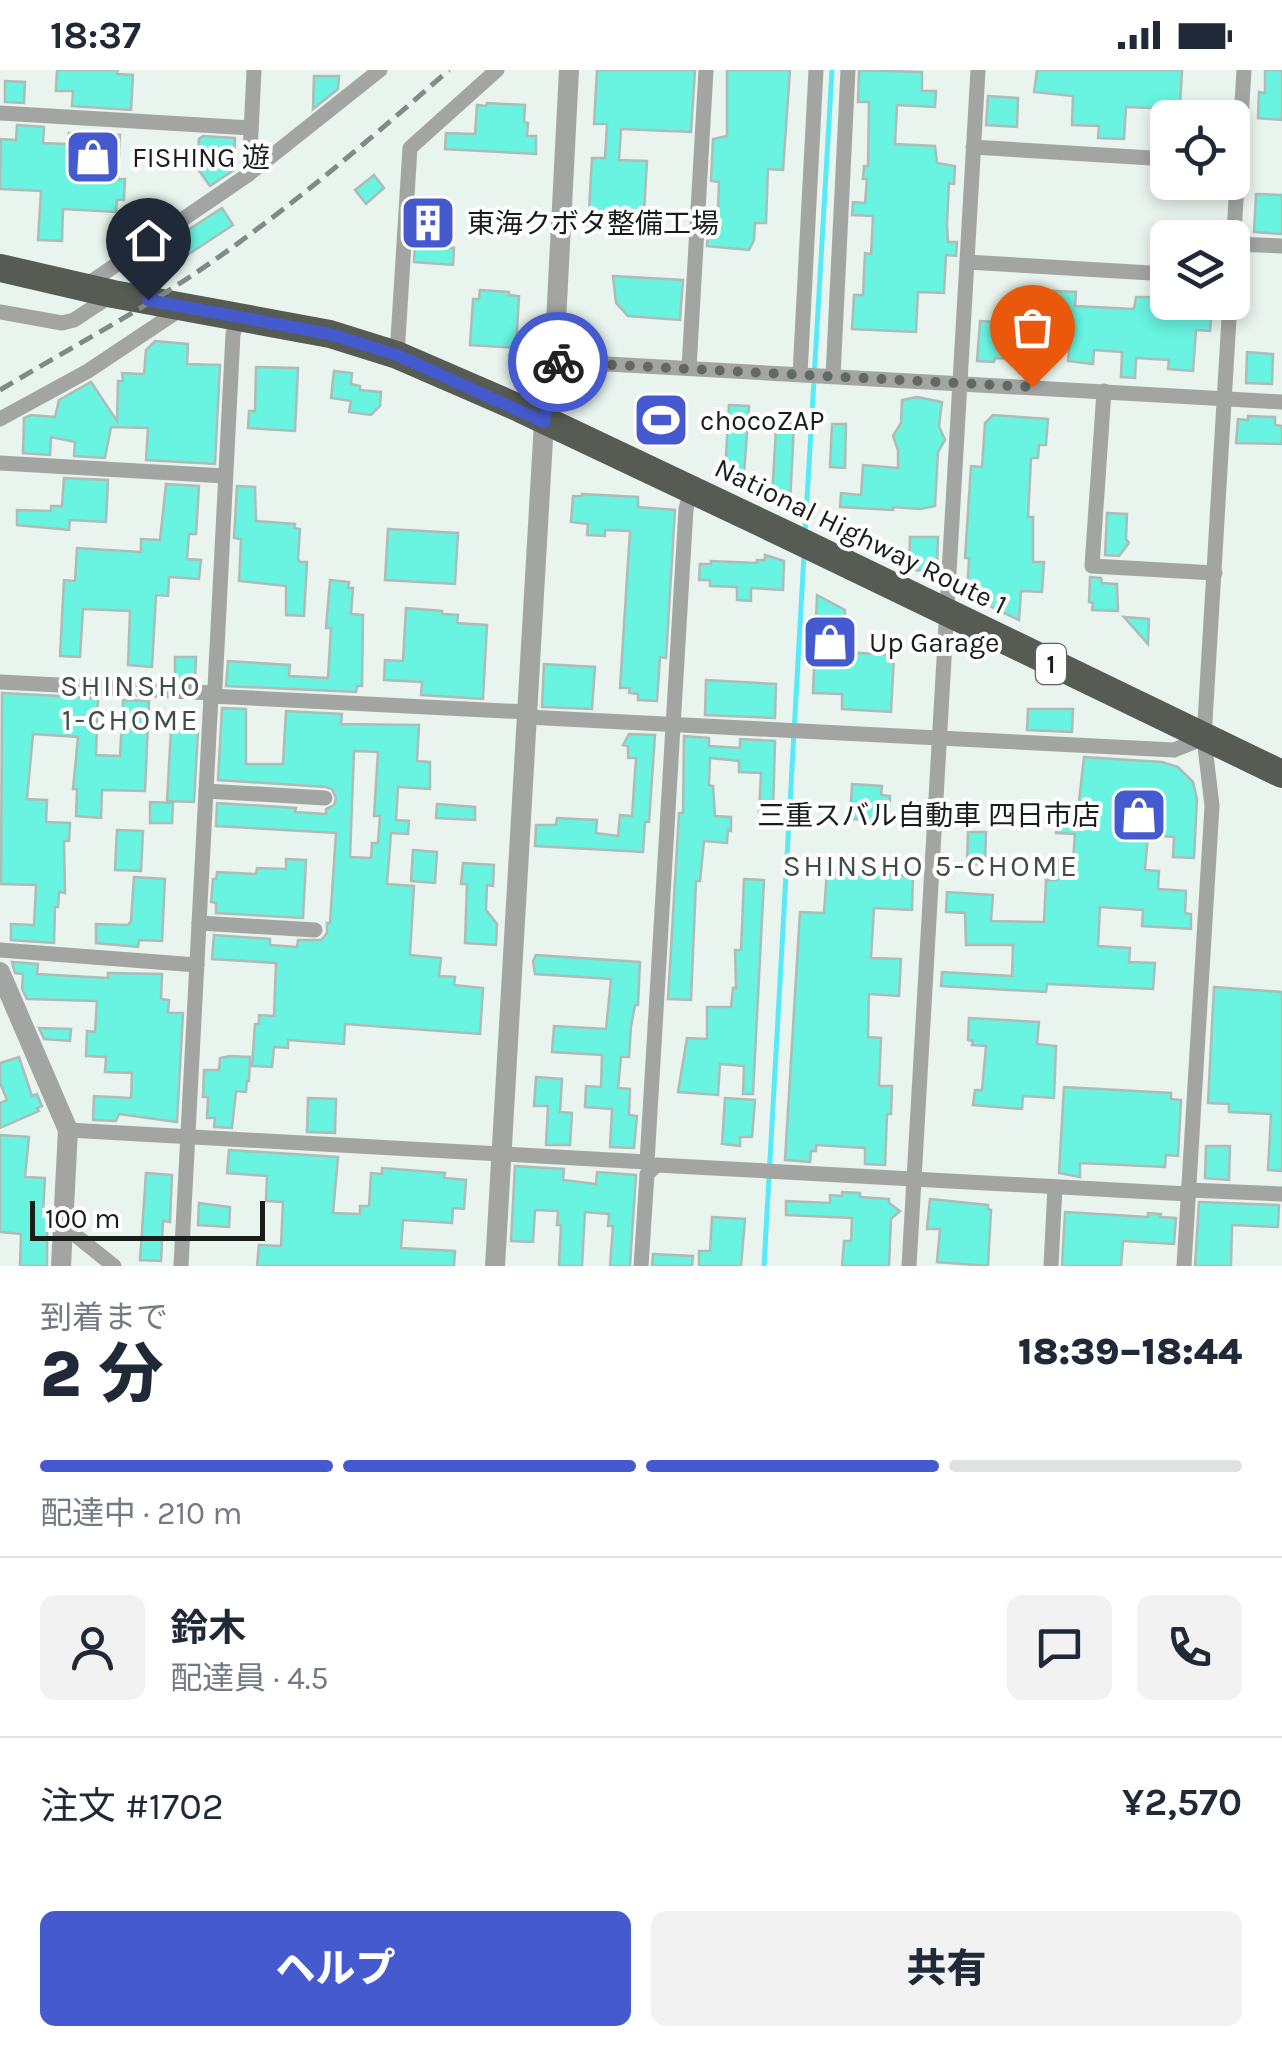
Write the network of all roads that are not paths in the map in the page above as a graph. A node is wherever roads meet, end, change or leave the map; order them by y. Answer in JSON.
{"nodes":[{"id":1,"x":254,"y":70,"type":"edge"},
{"id":2,"x":380,"y":70,"type":"edge"},
{"id":3,"x":497,"y":70,"type":"edge"},
{"id":4,"x":569,"y":70,"type":"edge"},
{"id":5,"x":706,"y":70,"type":"edge"},
{"id":6,"x":816,"y":70,"type":"edge"},
{"id":7,"x":848,"y":70,"type":"edge"},
{"id":8,"x":978,"y":70,"type":"edge"},
{"id":9,"x":1244,"y":70,"type":"edge"},
{"id":10,"x":1241,"y":100,"type":"edge"},
{"id":11,"x":0,"y":113,"type":"edge"},
{"id":12,"x":251,"y":128,"type":"junction"},
{"id":13,"x":973,"y":147,"type":"junction"},
{"id":14,"x":1150,"y":158,"type":"edge"},
{"id":15,"x":249,"y":174,"type":"junction"},
{"id":16,"x":1250,"y":245,"type":"edge"},
{"id":17,"x":1282,"y":246,"type":"edge"},
{"id":18,"x":967,"y":262,"type":"junction"},
{"id":19,"x":0,"y":268,"type":"edge"},
{"id":20,"x":1150,"y":273,"type":"edge"},
{"id":21,"x":82,"y":288,"type":"junction"},
{"id":22,"x":113,"y":294,"type":"junction"},
{"id":23,"x":184,"y":307,"type":"junction"},
{"id":24,"x":0,"y":312,"type":"edge"},
{"id":25,"x":238,"y":316,"type":"junction"},
{"id":26,"x":1228,"y":320,"type":"edge"},
{"id":27,"x":397,"y":355,"type":"junction"},
{"id":28,"x":554,"y":362,"type":"junction"},
{"id":29,"x":689,"y":368,"type":"junction"},
{"id":30,"x":802,"y":374,"type":"junction"},
{"id":31,"x":830,"y":376,"type":"junction"},
{"id":32,"x":960,"y":383,"type":"junction"},
{"id":33,"x":1104,"y":391,"type":"junction"},
{"id":34,"x":1222,"y":398,"type":"junction"},
{"id":35,"x":1282,"y":402,"type":"edge"},
{"id":36,"x":0,"y":419,"type":"edge"},
{"id":37,"x":544,"y":422,"type":"junction"},
{"id":38,"x":0,"y":463,"type":"edge"},
{"id":39,"x":225,"y":476,"type":"junction"},
{"id":40,"x":691,"y":490,"type":"junction"},
{"id":41,"x":1214,"y":573,"type":"junction"},
{"id":42,"x":948,"y":614,"type":"junction"},
{"id":43,"x":0,"y":682,"type":"edge"},
{"id":44,"x":212,"y":694,"type":"junction"},
{"id":45,"x":526,"y":714,"type":"junction"},
{"id":46,"x":672,"y":723,"type":"junction"},
{"id":47,"x":940,"y":738,"type":"junction"},
{"id":48,"x":1204,"y":738,"type":"junction"},
{"id":49,"x":1282,"y":774,"type":"edge"},
{"id":50,"x":206,"y":790,"type":"junction"},
{"id":51,"x":325,"y":798,"type":"dead end"},
{"id":52,"x":200,"y":923,"type":"junction"},
{"id":53,"x":315,"y":930,"type":"dead end"},
{"id":54,"x":0,"y":950,"type":"edge"},
{"id":55,"x":197,"y":965,"type":"junction"},
{"id":56,"x":0,"y":972,"type":"edge"},
{"id":57,"x":68,"y":1130,"type":"junction"},
{"id":58,"x":189,"y":1137,"type":"junction"},
{"id":59,"x":501,"y":1154,"type":"junction"},
{"id":60,"x":650,"y":1165,"type":"junction"},
{"id":61,"x":914,"y":1180,"type":"junction"},
{"id":62,"x":1055,"y":1187,"type":"junction"},
{"id":63,"x":1189,"y":1192,"type":"junction"},
{"id":64,"x":1282,"y":1194,"type":"edge"},
{"id":65,"x":64,"y":1226,"type":"junction"},
{"id":66,"x":61,"y":1266,"type":"edge"},
{"id":67,"x":114,"y":1266,"type":"edge"},
{"id":68,"x":181,"y":1266,"type":"edge"},
{"id":69,"x":495,"y":1266,"type":"edge"},
{"id":70,"x":642,"y":1266,"type":"edge"},
{"id":71,"x":910,"y":1266,"type":"edge"},
{"id":72,"x":1051,"y":1266,"type":"edge"},
{"id":73,"x":1184,"y":1266,"type":"edge"}],
"edges":[{"from":1,"to":12,"type":"street"},
{"from":2,"to":15,"type":"street"},
{"from":3,"to":27,"type":"street"},
{"from":4,"to":28,"type":"street"},
{"from":5,"to":29,"type":"street"},
{"from":6,"to":30,"type":"street"},
{"from":7,"to":31,"type":"street"},
{"from":8,"to":13,"type":"street"},
{"from":9,"to":10,"type":"street"},
{"from":11,"to":12,"type":"street"},
{"from":12,"to":15,"type":"street"},
{"from":13,"to":14,"type":"street"},
{"from":13,"to":18,"type":"street"},
{"from":15,"to":21,"type":"street"},
{"from":16,"to":17,"type":"street"},
{"from":18,"to":20,"type":"street"},
{"from":18,"to":32,"type":"street"},
{"from":19,"to":21,"type":"highway","name":"National Highway Route 1","number":"1"},
{"from":21,"to":22,"type":"highway","name":"National Highway Route 1","number":"1"},
{"from":22,"to":23,"type":"highway","name":"National Highway Route 1","number":"1"},
{"from":22,"to":24,"type":"street"},
{"from":23,"to":25,"type":"highway","name":"National Highway Route 1","number":"1"},
{"from":23,"to":36,"type":"street"},
{"from":25,"to":27,"type":"highway","name":"National Highway Route 1","number":"1"},
{"from":25,"to":39,"type":"street"},
{"from":26,"to":34,"type":"street"},
{"from":27,"to":37,"type":"highway","name":"National Highway Route 1","number":"1"},
{"from":28,"to":29,"type":"street"},
{"from":28,"to":37,"type":"street"},
{"from":29,"to":30,"type":"street"},
{"from":30,"to":31,"type":"street"},
{"from":31,"to":32,"type":"street"},
{"from":32,"to":33,"type":"street"},
{"from":32,"to":42,"type":"street"},
{"from":33,"to":34,"type":"street"},
{"from":33,"to":41,"type":"street"},
{"from":34,"to":35,"type":"street"},
{"from":34,"to":41,"type":"street"},
{"from":37,"to":40,"type":"highway","name":"National Highway Route 1","number":"1"},
{"from":37,"to":45,"type":"street"},
{"from":38,"to":39,"type":"street"},
{"from":39,"to":44,"type":"street"},
{"from":40,"to":42,"type":"highway","name":"National Highway Route 1","number":"1"},
{"from":40,"to":46,"type":"street"},
{"from":41,"to":48,"type":"street"},
{"from":42,"to":47,"type":"street"},
{"from":42,"to":48,"type":"highway","name":"National Highway Route 1","number":"1"},
{"from":43,"to":44,"type":"street"},
{"from":44,"to":45,"type":"street"},
{"from":44,"to":50,"type":"street"},
{"from":45,"to":46,"type":"street"},
{"from":45,"to":59,"type":"street"},
{"from":46,"to":47,"type":"street"},
{"from":46,"to":60,"type":"street"},
{"from":47,"to":48,"type":"street"},
{"from":47,"to":61,"type":"street"},
{"from":48,"to":49,"type":"highway","name":"National Highway Route 1","number":"1"},
{"from":48,"to":63,"type":"street"},
{"from":50,"to":51,"type":"street"},
{"from":50,"to":52,"type":"street"},
{"from":52,"to":53,"type":"street"},
{"from":52,"to":55,"type":"street"},
{"from":54,"to":55,"type":"street"},
{"from":55,"to":58,"type":"street"},
{"from":56,"to":57,"type":"street"},
{"from":57,"to":58,"type":"street"},
{"from":57,"to":65,"type":"street"},
{"from":58,"to":59,"type":"street"},
{"from":58,"to":68,"type":"street"},
{"from":59,"to":60,"type":"street"},
{"from":59,"to":69,"type":"street"},
{"from":60,"to":61,"type":"street"},
{"from":60,"to":70,"type":"street"},
{"from":61,"to":62,"type":"street"},
{"from":61,"to":71,"type":"street"},
{"from":62,"to":63,"type":"street"},
{"from":62,"to":72,"type":"street"},
{"from":63,"to":64,"type":"street"},
{"from":63,"to":73,"type":"street"},
{"from":65,"to":66,"type":"street"},
{"from":65,"to":67,"type":"street"}]}
